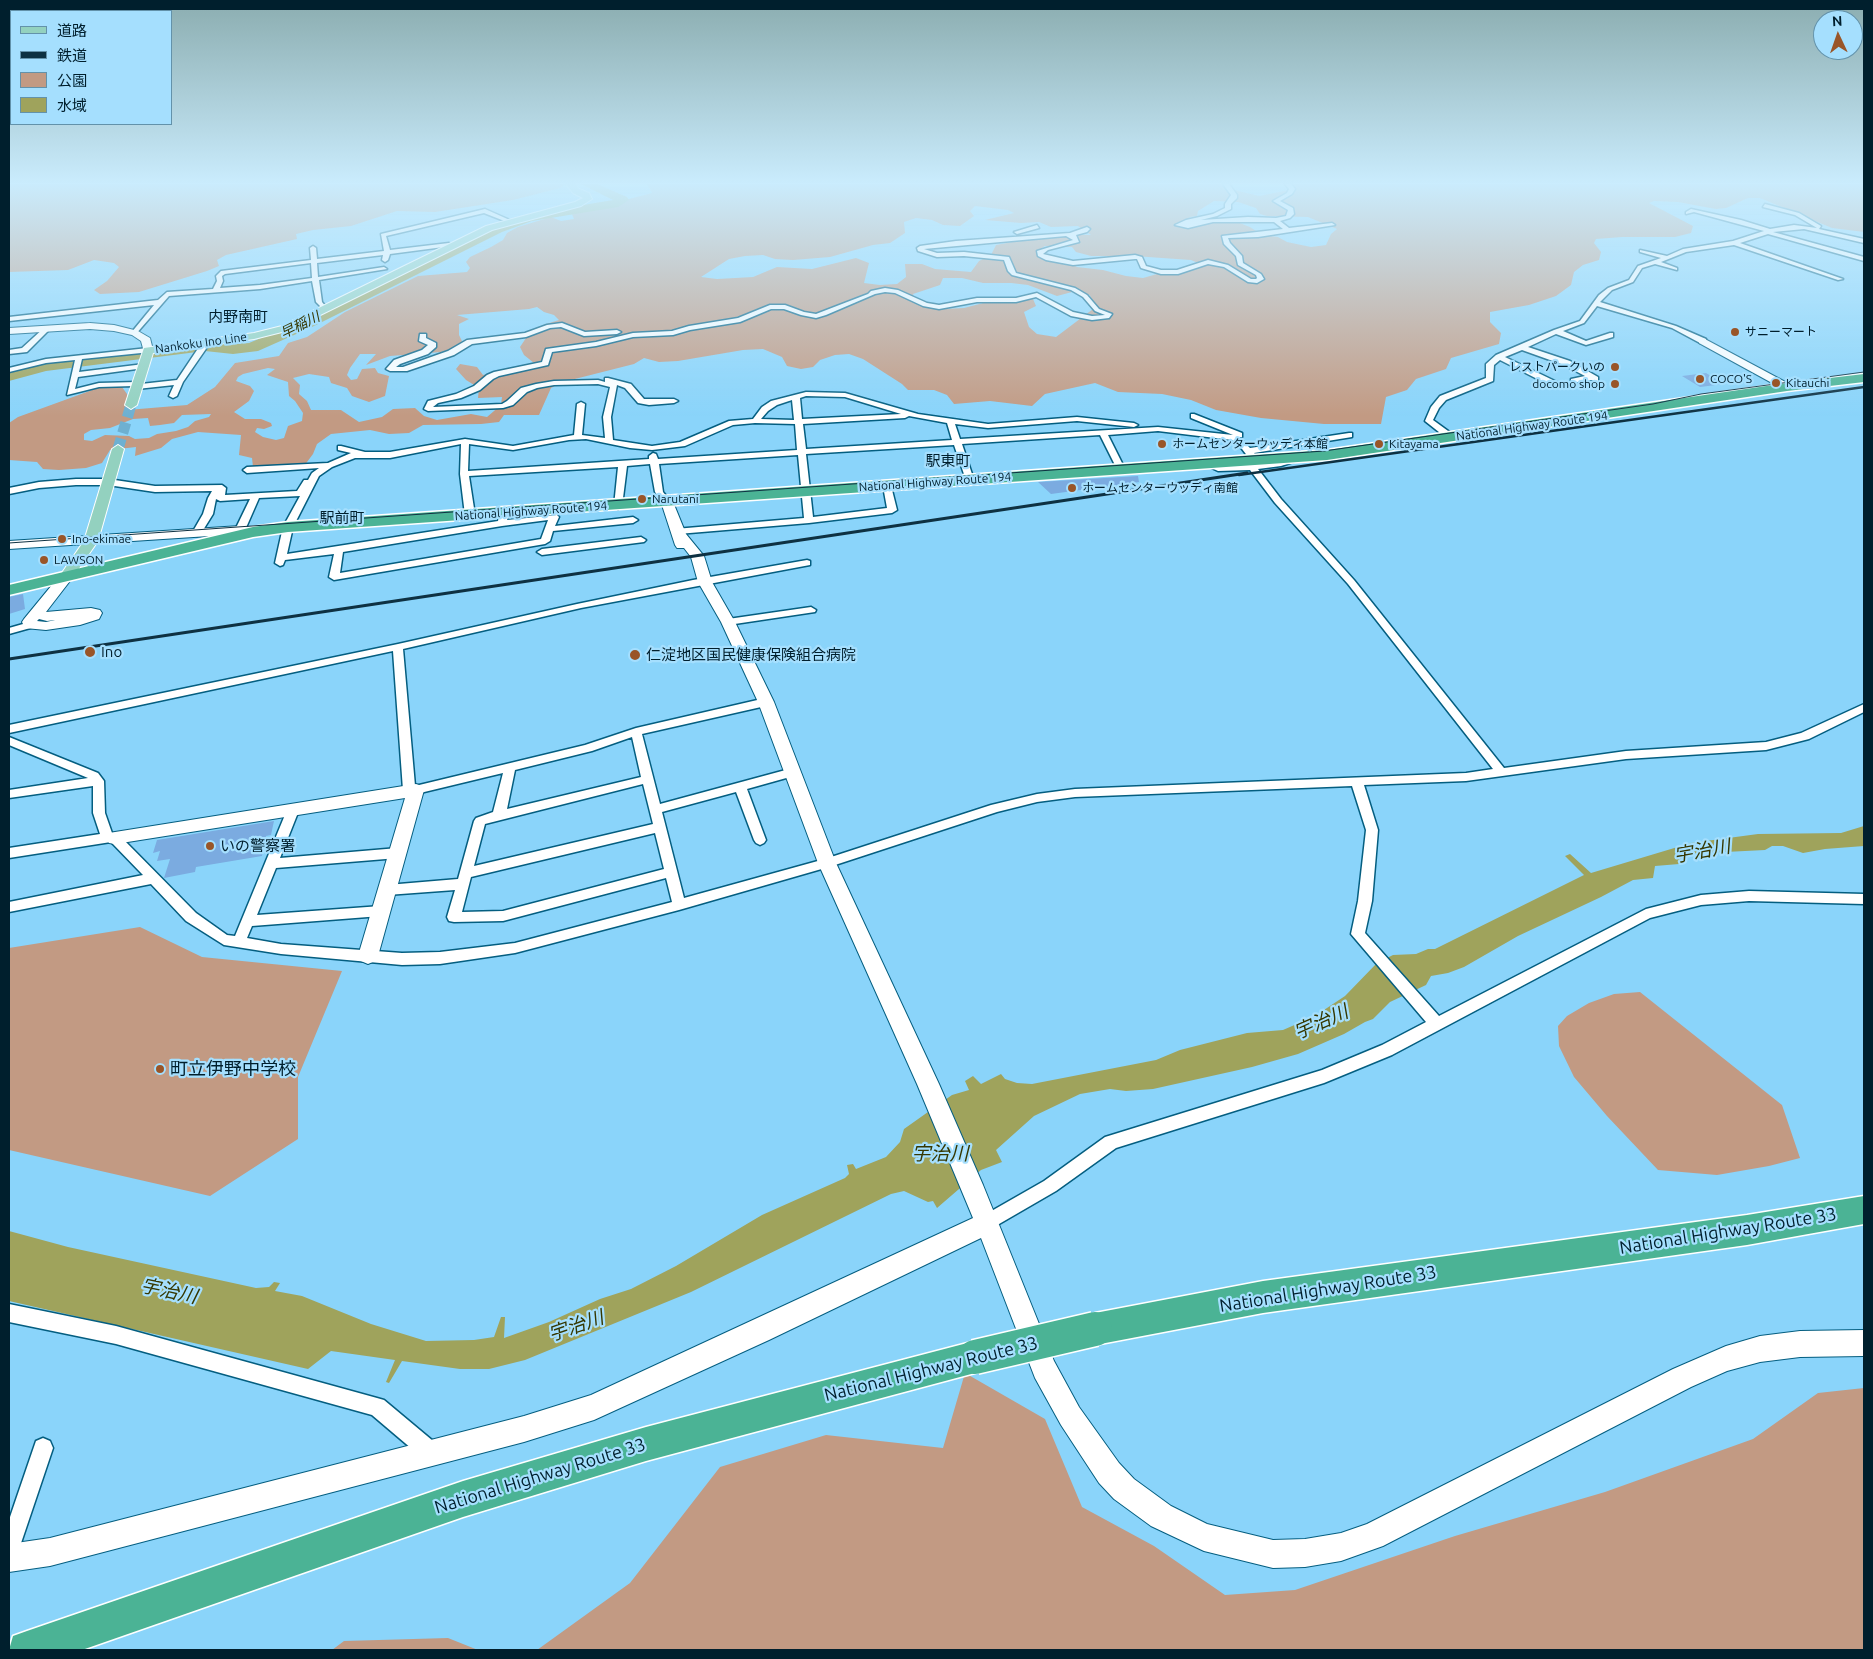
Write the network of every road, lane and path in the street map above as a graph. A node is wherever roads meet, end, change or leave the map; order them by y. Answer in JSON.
{"nodes":[{"id":1,"x":311,"y":261,"type":"edge"},
{"id":2,"x":314,"y":261,"type":"edge"},
{"id":3,"x":385,"y":261,"type":"edge"},
{"id":4,"x":421,"y":261,"type":"edge"},
{"id":5,"x":1008,"y":261,"type":"edge"},
{"id":6,"x":1064,"y":261,"type":"edge"},
{"id":7,"x":1089,"y":261,"type":"edge"},
{"id":8,"x":1141,"y":261,"type":"edge"},
{"id":9,"x":1240,"y":261,"type":"edge"},
{"id":10,"x":1788,"y":261,"type":"edge"},
{"id":11,"x":1654,"y":262,"type":"joint"},
{"id":12,"x":384,"y":269,"type":"junction"},
{"id":13,"x":1675,"y":269,"type":"dead end"},
{"id":14,"x":316,"y":279,"type":"junction"},
{"id":15,"x":1840,"y":279,"type":"dead end"},
{"id":16,"x":386,"y":280,"type":"junction"},
{"id":17,"x":215,"y":291,"type":"junction"},
{"id":18,"x":160,"y":302,"type":"junction"},
{"id":19,"x":1596,"y":303,"type":"junction"},
{"id":20,"x":324,"y":308,"type":"junction"},
{"id":21,"x":9,"y":319,"type":"edge"},
{"id":22,"x":47,"y":328,"type":"junction"},
{"id":23,"x":679,"y":330,"type":"junction"},
{"id":24,"x":9,"y":331,"type":"edge"},
{"id":25,"x":1556,"y":331,"type":"junction"},
{"id":26,"x":135,"y":333,"type":"junction"},
{"id":27,"x":423,"y":336,"type":"dead end"},
{"id":28,"x":1610,"y":336,"type":"dead end"},
{"id":29,"x":1703,"y":341,"type":"joint"},
{"id":30,"x":206,"y":342,"type":"junction"},
{"id":31,"x":1586,"y":344,"type":"junction"},
{"id":32,"x":1521,"y":347,"type":"junction"},
{"id":33,"x":1577,"y":347,"type":"dead end"},
{"id":34,"x":9,"y":352,"type":"edge"},
{"id":35,"x":147,"y":355,"type":"junction"},
{"id":36,"x":79,"y":357,"type":"junction"},
{"id":37,"x":1499,"y":358,"type":"junction"},
{"id":38,"x":9,"y":370,"type":"edge"},
{"id":39,"x":75,"y":375,"type":"junction"},
{"id":40,"x":1864,"y":378,"type":"edge"},
{"id":41,"x":1574,"y":381,"type":"dead end"},
{"id":42,"x":179,"y":382,"type":"junction"},
{"id":43,"x":598,"y":382,"type":"junction"},
{"id":44,"x":137,"y":385,"type":"junction"},
{"id":45,"x":1556,"y":385,"type":"dead end"},
{"id":46,"x":1787,"y":387,"type":"junction"},
{"id":47,"x":173,"y":396,"type":"dead end"},
{"id":48,"x":796,"y":398,"type":"junction"},
{"id":49,"x":674,"y":401,"type":"dead end"},
{"id":50,"x":581,"y":404,"type":"dead end"},
{"id":51,"x":132,"y":406,"type":"tunnel mouth"},
{"id":52,"x":917,"y":416,"type":"junction"},
{"id":53,"x":1194,"y":416,"type":"dead end"},
{"id":54,"x":755,"y":421,"type":"junction"},
{"id":55,"x":950,"y":421,"type":"junction"},
{"id":56,"x":798,"y":422,"type":"junction"},
{"id":57,"x":1158,"y":429,"type":"junction"},
{"id":58,"x":1103,"y":433,"type":"junction"},
{"id":59,"x":1349,"y":435,"type":"dead end"},
{"id":60,"x":578,"y":438,"type":"junction"},
{"id":61,"x":1452,"y":438,"type":"junction"},
{"id":62,"x":492,"y":439,"type":"dead end"},
{"id":63,"x":466,"y":441,"type":"junction"},
{"id":64,"x":609,"y":441,"type":"junction"},
{"id":65,"x":956,"y":442,"type":"junction"},
{"id":66,"x":1242,"y":443,"type":"junction"},
{"id":67,"x":341,"y":448,"type":"dead end"},
{"id":68,"x":513,"y":448,"type":"junction"},
{"id":69,"x":652,"y":448,"type":"junction"},
{"id":70,"x":118,"y":449,"type":"tunnel mouth"},
{"id":71,"x":802,"y":452,"type":"junction"},
{"id":72,"x":362,"y":454,"type":"junction"},
{"id":73,"x":1252,"y":459,"type":"junction"},
{"id":74,"x":655,"y":463,"type":"junction"},
{"id":75,"x":329,"y":464,"type":"junction"},
{"id":76,"x":623,"y":464,"type":"junction"},
{"id":77,"x":1121,"y":469,"type":"junction"},
{"id":78,"x":247,"y":470,"type":"dead end"},
{"id":79,"x":464,"y":474,"type":"junction"},
{"id":80,"x":315,"y":476,"type":"junction"},
{"id":81,"x":970,"y":480,"type":"junction"},
{"id":82,"x":108,"y":482,"type":"junction"},
{"id":83,"x":887,"y":486,"type":"junction"},
{"id":84,"x":218,"y":488,"type":"junction"},
{"id":85,"x":9,"y":491,"type":"edge"},
{"id":86,"x":807,"y":491,"type":"junction"},
{"id":87,"x":256,"y":496,"type":"junction"},
{"id":88,"x":667,"y":502,"type":"junction"},
{"id":89,"x":618,"y":506,"type":"junction"},
{"id":90,"x":470,"y":515,"type":"junction"},
{"id":91,"x":504,"y":517,"type":"junction"},
{"id":92,"x":633,"y":520,"type":"dead end"},
{"id":93,"x":809,"y":520,"type":"junction"},
{"id":94,"x":288,"y":527,"type":"junction"},
{"id":95,"x":549,"y":529,"type":"junction"},
{"id":96,"x":246,"y":531,"type":"junction"},
{"id":97,"x":197,"y":532,"type":"junction"},
{"id":98,"x":679,"y":533,"type":"junction"},
{"id":99,"x":641,"y":540,"type":"dead end"},
{"id":100,"x":91,"y":541,"type":"junction"},
{"id":101,"x":545,"y":541,"type":"junction"},
{"id":102,"x":9,"y":545,"type":"edge"},
{"id":103,"x":338,"y":550,"type":"junction"},
{"id":104,"x":542,"y":552,"type":"junction"},
{"id":105,"x":807,"y":563,"type":"dead end"},
{"id":106,"x":540,"y":564,"type":"dead end"},
{"id":107,"x":66,"y":577,"type":"junction"},
{"id":108,"x":705,"y":581,"type":"junction"},
{"id":109,"x":9,"y":590,"type":"edge"},
{"id":110,"x":39,"y":610,"type":"junction"},
{"id":111,"x":811,"y":610,"type":"dead end"},
{"id":112,"x":728,"y":622,"type":"junction"},
{"id":113,"x":30,"y":625,"type":"junction"},
{"id":114,"x":9,"y":631,"type":"edge"},
{"id":115,"x":398,"y":647,"type":"junction"},
{"id":116,"x":766,"y":702,"type":"junction"},
{"id":117,"x":1864,"y":708,"type":"edge"},
{"id":118,"x":9,"y":729,"type":"edge"},
{"id":119,"x":636,"y":732,"type":"junction"},
{"id":120,"x":12,"y":743,"type":"edge"},
{"id":121,"x":510,"y":766,"type":"junction"},
{"id":122,"x":793,"y":772,"type":"junction"},
{"id":123,"x":1502,"y":773,"type":"junction"},
{"id":124,"x":648,"y":779,"type":"junction"},
{"id":125,"x":98,"y":781,"type":"junction"},
{"id":126,"x":1357,"y":782,"type":"junction"},
{"id":127,"x":740,"y":787,"type":"junction"},
{"id":128,"x":412,"y":790,"type":"junction"},
{"id":129,"x":9,"y":794,"type":"edge"},
{"id":130,"x":656,"y":809,"type":"junction"},
{"id":131,"x":294,"y":810,"type":"junction"},
{"id":132,"x":499,"y":815,"type":"junction"},
{"id":133,"x":660,"y":826,"type":"junction"},
{"id":134,"x":111,"y":838,"type":"junction"},
{"id":135,"x":760,"y":840,"type":"dead end"},
{"id":136,"x":9,"y":853,"type":"edge"},
{"id":137,"x":398,"y":853,"type":"junction"},
{"id":138,"x":827,"y":863,"type":"junction"},
{"id":139,"x":271,"y":864,"type":"junction"},
{"id":140,"x":671,"y":872,"type":"junction"},
{"id":141,"x":154,"y":878,"type":"junction"},
{"id":142,"x":464,"y":879,"type":"junction"},
{"id":143,"x":387,"y":890,"type":"junction"},
{"id":144,"x":1864,"y":899,"type":"edge"},
{"id":145,"x":679,"y":906,"type":"junction"},
{"id":146,"x":9,"y":907,"type":"edge"},
{"id":147,"x":381,"y":911,"type":"junction"},
{"id":148,"x":249,"y":921,"type":"junction"},
{"id":149,"x":239,"y":942,"type":"junction"},
{"id":150,"x":368,"y":956,"type":"junction"},
{"id":151,"x":1435,"y":1020,"type":"junction"},
{"id":152,"x":1864,"y":1210,"type":"edge"},
{"id":153,"x":987,"y":1222,"type":"junction"},
{"id":154,"x":9,"y":1313,"type":"edge"},
{"id":155,"x":1864,"y":1343,"type":"edge"},
{"id":156,"x":43,"y":1448,"type":"dead end"},
{"id":157,"x":432,"y":1454,"type":"junction"},
{"id":158,"x":9,"y":1549,"type":"edge"},
{"id":159,"x":9,"y":1558,"type":"edge"},
{"id":160,"x":186,"y":1594,"type":"junction"},
{"id":161,"x":26,"y":1650,"type":"edge"},
{"id":162,"x":66,"y":1650,"type":"edge"}],
"edges":[{"from":1,"to":17,"type":"street"},
{"from":2,"to":14,"type":"street"},
{"from":3,"to":12,"type":"street"},
{"from":4,"to":16,"type":"main road","name":"Nankoku Ino Line"},
{"from":5,"to":23,"type":"street"},
{"from":6,"to":7,"type":"street"},
{"from":8,"to":9,"type":"street"},
{"from":10,"to":15,"type":"street"},
{"from":11,"to":13,"type":"street"},
{"from":11,"to":19,"type":"street"},
{"from":12,"to":14,"type":"street"},
{"from":12,"to":16,"type":"street"},
{"from":14,"to":17,"type":"street"},
{"from":14,"to":20,"type":"street"},
{"from":16,"to":20,"type":"main road","name":"Nankoku Ino Line"},
{"from":17,"to":18,"type":"street"},
{"from":18,"to":21,"type":"street"},
{"from":18,"to":26,"type":"street"},
{"from":19,"to":25,"type":"street"},
{"from":19,"to":29,"type":"street"},
{"from":20,"to":30,"type":"main road","name":"Nankoku Ino Line"},
{"from":22,"to":24,"type":"street"},
{"from":22,"to":26,"type":"street"},
{"from":22,"to":34,"type":"street"},
{"from":23,"to":27,"type":"street"},
{"from":23,"to":43,"type":"street"},
{"from":25,"to":31,"type":"street"},
{"from":25,"to":32,"type":"street"},
{"from":26,"to":35,"type":"street"},
{"from":28,"to":31,"type":"street"},
{"from":29,"to":46,"type":"street"},
{"from":30,"to":35,"type":"main road","name":"Nankoku Ino Line"},
{"from":30,"to":42,"type":"street"},
{"from":31,"to":33,"type":"street"},
{"from":32,"to":37,"type":"street"},
{"from":32,"to":41,"type":"street"},
{"from":35,"to":36,"type":"street"},
{"from":35,"to":39,"type":"street"},
{"from":35,"to":44,"type":"main road","name":"Nankoku Ino Line"},
{"from":36,"to":38,"type":"street"},
{"from":36,"to":39,"type":"street"},
{"from":37,"to":45,"type":"street"},
{"from":37,"to":61,"type":"street"},
{"from":39,"to":44,"type":"street"},
{"from":40,"to":46,"type":"highway","name":"National Highway Route 194"},
{"from":42,"to":44,"type":"street"},
{"from":42,"to":47,"type":"street"},
{"from":43,"to":49,"type":"street"},
{"from":43,"to":64,"type":"street"},
{"from":44,"to":51,"type":"main road","name":"Nankoku Ino Line"},
{"from":46,"to":61,"type":"highway","name":"National Highway Route 194"},
{"from":48,"to":52,"type":"street"},
{"from":48,"to":54,"type":"street"},
{"from":48,"to":56,"type":"street"},
{"from":50,"to":60,"type":"street"},
{"from":52,"to":55,"type":"street"},
{"from":52,"to":56,"type":"street"},
{"from":53,"to":66,"type":"street"},
{"from":54,"to":56,"type":"street"},
{"from":54,"to":69,"type":"street"},
{"from":55,"to":57,"type":"street"},
{"from":55,"to":65,"type":"street"},
{"from":56,"to":71,"type":"street"},
{"from":57,"to":58,"type":"street"},
{"from":57,"to":66,"type":"street"},
{"from":58,"to":65,"type":"street"},
{"from":58,"to":77,"type":"street"},
{"from":59,"to":73,"type":"street"},
{"from":60,"to":64,"type":"street"},
{"from":60,"to":68,"type":"street"},
{"from":61,"to":73,"type":"highway","name":"National Highway Route 194"},
{"from":62,"to":68,"type":"street"},
{"from":63,"to":68,"type":"street"},
{"from":63,"to":72,"type":"street"},
{"from":63,"to":79,"type":"street"},
{"from":64,"to":69,"type":"street"},
{"from":65,"to":71,"type":"street"},
{"from":65,"to":81,"type":"street"},
{"from":66,"to":73,"type":"street"},
{"from":67,"to":72,"type":"street"},
{"from":69,"to":74,"type":"street"},
{"from":70,"to":82,"type":"main road"},
{"from":71,"to":74,"type":"street"},
{"from":71,"to":86,"type":"street"},
{"from":72,"to":75,"type":"street"},
{"from":73,"to":77,"type":"highway","name":"National Highway Route 194"},
{"from":73,"to":123,"type":"street"},
{"from":74,"to":76,"type":"street"},
{"from":74,"to":88,"type":"street"},
{"from":75,"to":78,"type":"street"},
{"from":75,"to":80,"type":"street"},
{"from":76,"to":79,"type":"street"},
{"from":76,"to":89,"type":"street"},
{"from":77,"to":81,"type":"highway","name":"National Highway Route 194"},
{"from":79,"to":90,"type":"street"},
{"from":80,"to":87,"type":"street"},
{"from":80,"to":94,"type":"street"},
{"from":81,"to":83,"type":"highway","name":"National Highway Route 194"},
{"from":82,"to":84,"type":"street"},
{"from":82,"to":85,"type":"street"},
{"from":82,"to":100,"type":"main road"},
{"from":83,"to":86,"type":"highway","name":"National Highway Route 194"},
{"from":83,"to":93,"type":"street"},
{"from":84,"to":87,"type":"street"},
{"from":84,"to":97,"type":"street"},
{"from":86,"to":88,"type":"highway","name":"National Highway Route 194"},
{"from":86,"to":93,"type":"street"},
{"from":87,"to":96,"type":"street"},
{"from":88,"to":89,"type":"highway","name":"National Highway Route 194"},
{"from":88,"to":98,"type":"street"},
{"from":89,"to":91,"type":"highway","name":"National Highway Route 194"},
{"from":90,"to":91,"type":"highway","name":"National Highway Route 194"},
{"from":90,"to":94,"type":"highway","name":"National Highway Route 194"},
{"from":91,"to":95,"type":"street"},
{"from":91,"to":103,"type":"street"},
{"from":92,"to":95,"type":"street"},
{"from":93,"to":98,"type":"street"},
{"from":94,"to":96,"type":"highway","name":"National Highway Route 194"},
{"from":94,"to":103,"type":"street"},
{"from":95,"to":101,"type":"street"},
{"from":96,"to":97,"type":"street"},
{"from":96,"to":107,"type":"highway","name":"National Highway Route 194"},
{"from":97,"to":100,"type":"street"},
{"from":98,"to":108,"type":"street"},
{"from":99,"to":104,"type":"street"},
{"from":100,"to":102,"type":"street"},
{"from":100,"to":107,"type":"main road"},
{"from":101,"to":103,"type":"street"},
{"from":101,"to":104,"type":"street"},
{"from":104,"to":106,"type":"street"},
{"from":105,"to":108,"type":"street"},
{"from":107,"to":109,"type":"highway","name":"National Highway Route 194"},
{"from":107,"to":110,"type":"street"},
{"from":108,"to":112,"type":"street"},
{"from":108,"to":115,"type":"street"},
{"from":110,"to":113,"type":"street"},
{"from":110,"to":113,"type":"street"},
{"from":111,"to":112,"type":"street"},
{"from":112,"to":116,"type":"street"},
{"from":113,"to":114,"type":"street"},
{"from":115,"to":118,"type":"street"},
{"from":115,"to":128,"type":"street"},
{"from":116,"to":119,"type":"street"},
{"from":116,"to":122,"type":"street"},
{"from":117,"to":123,"type":"street"},
{"from":119,"to":121,"type":"street"},
{"from":119,"to":124,"type":"street"},
{"from":120,"to":125,"type":"street"},
{"from":121,"to":128,"type":"street"},
{"from":121,"to":132,"type":"street"},
{"from":122,"to":127,"type":"street"},
{"from":122,"to":138,"type":"street"},
{"from":123,"to":126,"type":"street"},
{"from":124,"to":130,"type":"street"},
{"from":124,"to":132,"type":"street"},
{"from":125,"to":129,"type":"street"},
{"from":125,"to":134,"type":"street"},
{"from":126,"to":138,"type":"street"},
{"from":126,"to":151,"type":"street"},
{"from":127,"to":130,"type":"street"},
{"from":127,"to":135,"type":"street"},
{"from":128,"to":131,"type":"street"},
{"from":128,"to":137,"type":"street"},
{"from":130,"to":133,"type":"street"},
{"from":131,"to":134,"type":"street"},
{"from":131,"to":139,"type":"street"},
{"from":132,"to":142,"type":"street"},
{"from":133,"to":140,"type":"street"},
{"from":133,"to":142,"type":"street"},
{"from":134,"to":136,"type":"street"},
{"from":134,"to":141,"type":"street"},
{"from":137,"to":139,"type":"street"},
{"from":137,"to":143,"type":"street"},
{"from":138,"to":145,"type":"street"},
{"from":138,"to":153,"type":"street"},
{"from":139,"to":148,"type":"street"},
{"from":140,"to":142,"type":"street"},
{"from":140,"to":145,"type":"street"},
{"from":141,"to":146,"type":"street"},
{"from":141,"to":149,"type":"street"},
{"from":142,"to":143,"type":"street"},
{"from":143,"to":147,"type":"street"},
{"from":144,"to":151,"type":"street"},
{"from":145,"to":150,"type":"street"},
{"from":147,"to":148,"type":"street"},
{"from":147,"to":150,"type":"street"},
{"from":148,"to":149,"type":"street"},
{"from":149,"to":150,"type":"street"},
{"from":151,"to":153,"type":"street"},
{"from":152,"to":160,"type":"highway","name":"National Highway Route 33","bridge":true},
{"from":153,"to":155,"type":"street"},
{"from":153,"to":157,"type":"street"},
{"from":154,"to":157,"type":"street"},
{"from":156,"to":158,"type":"street"},
{"from":157,"to":159,"type":"street"},
{"from":160,"to":161,"type":"highway","name":"National Highway Route 33"},
{"from":160,"to":162,"type":"highway"}]}
